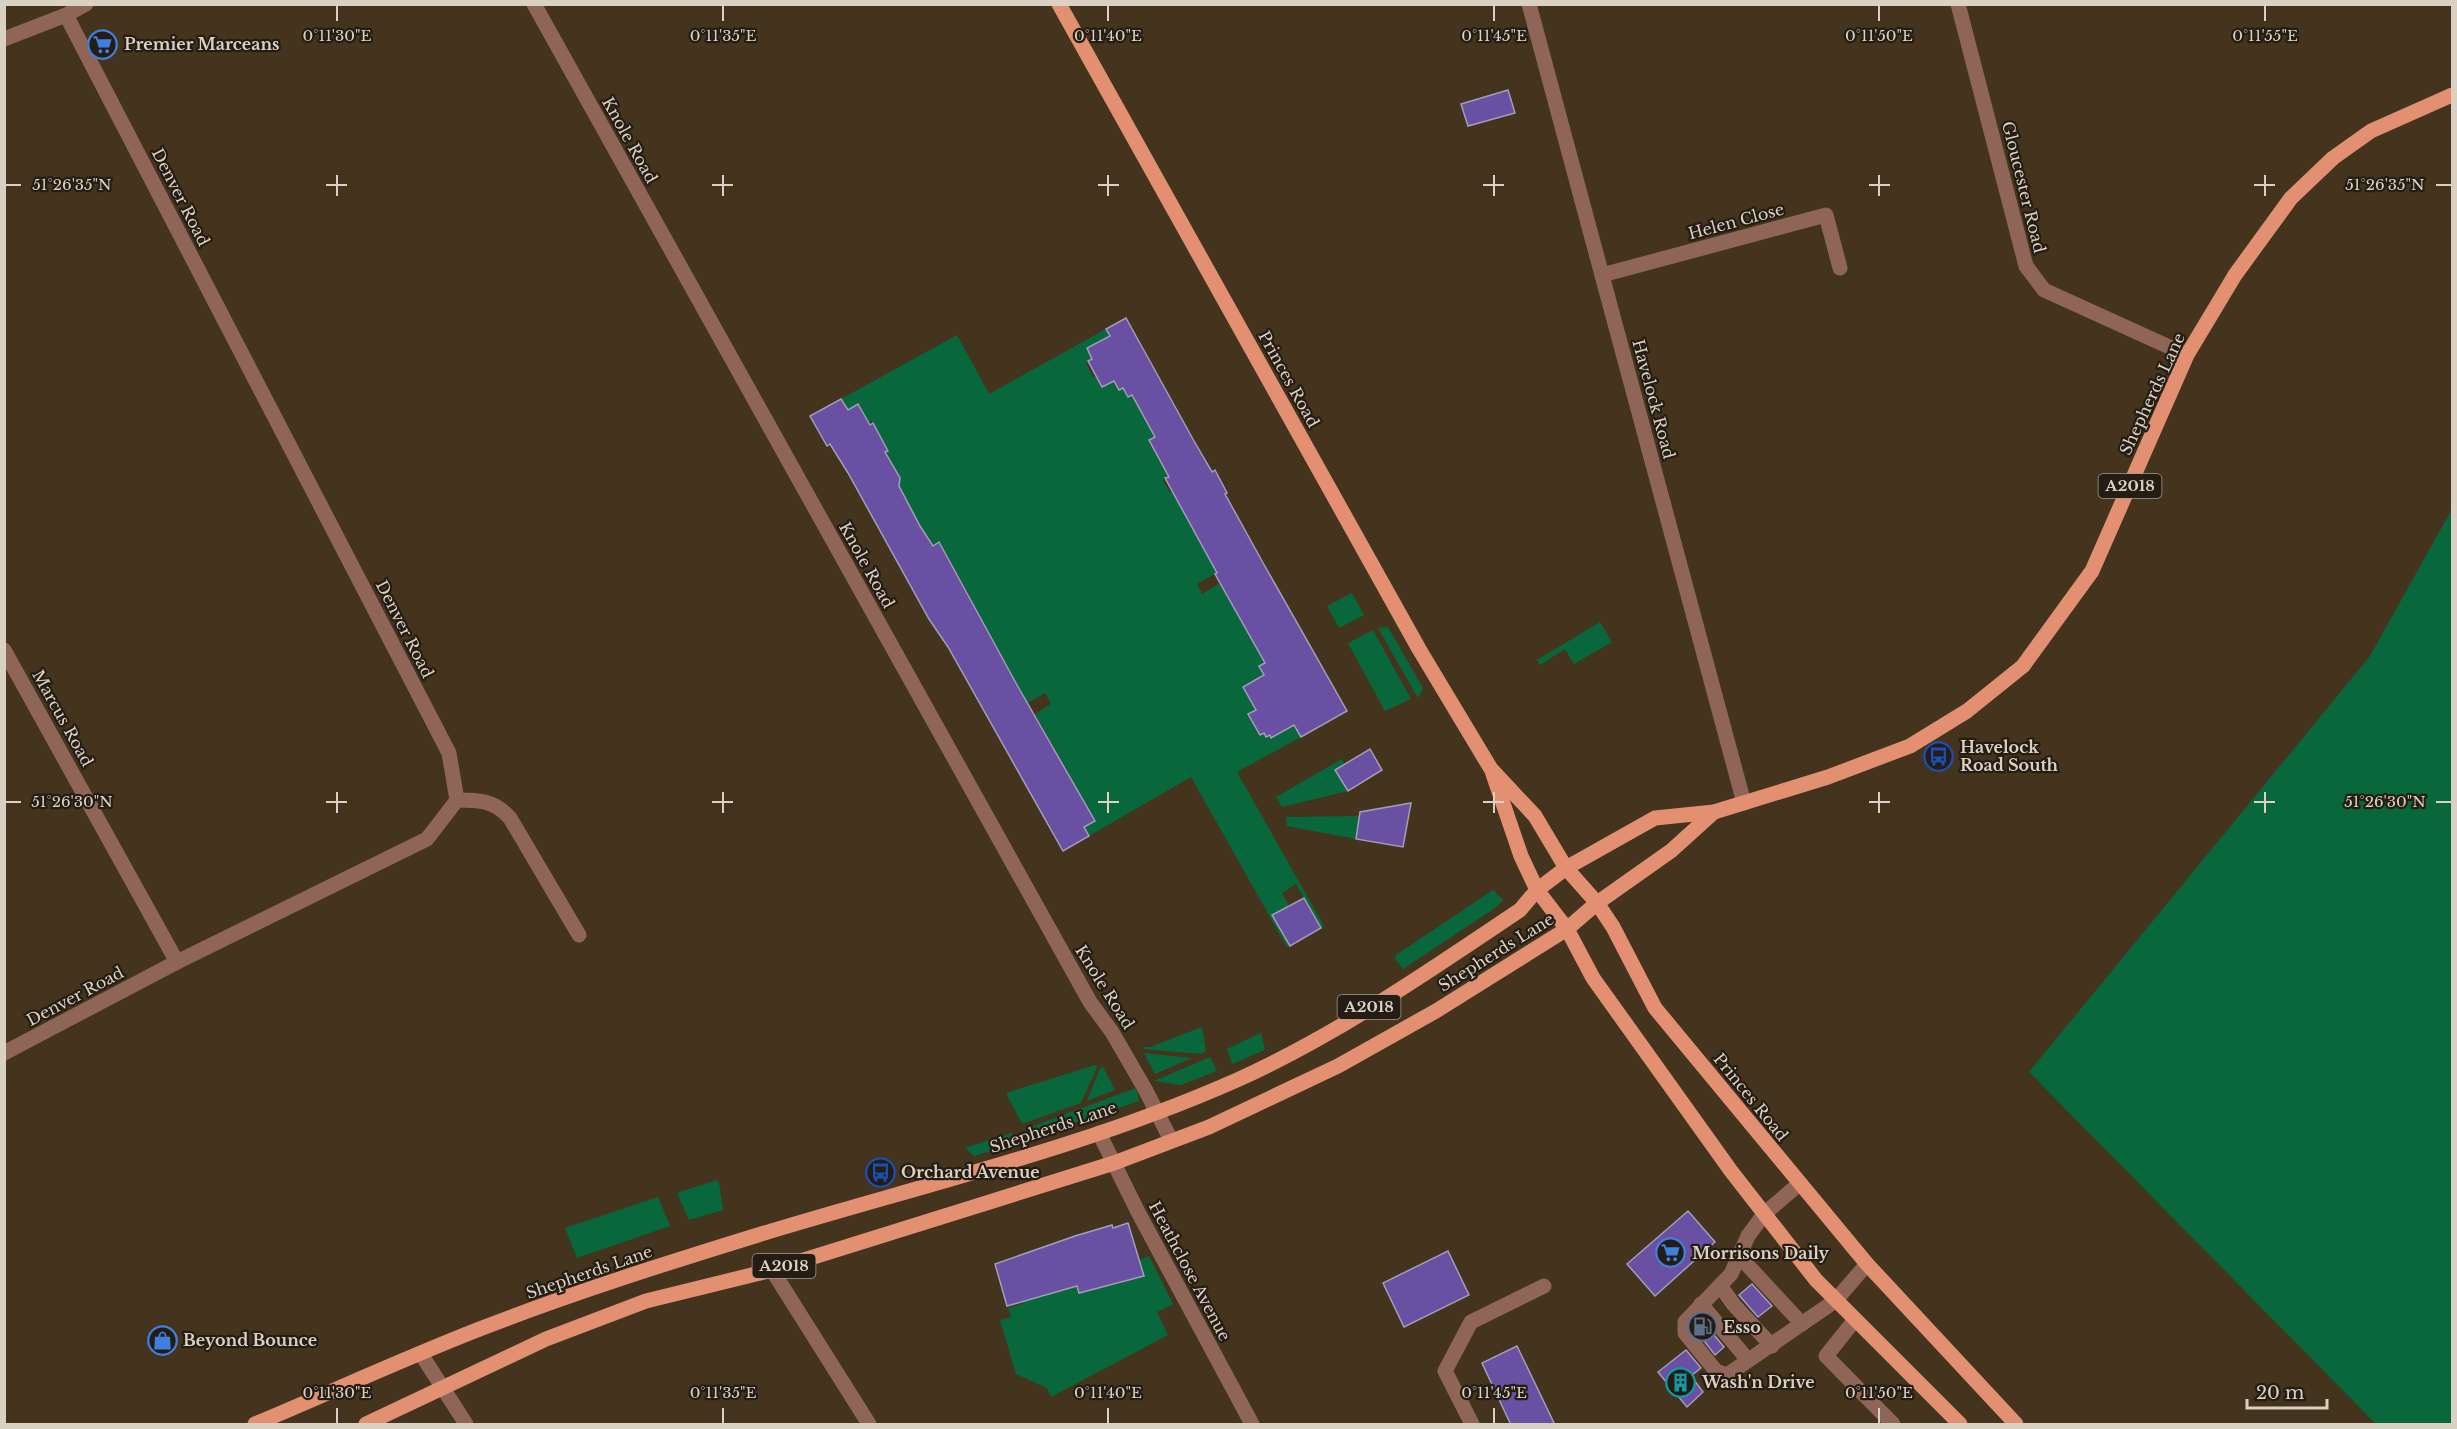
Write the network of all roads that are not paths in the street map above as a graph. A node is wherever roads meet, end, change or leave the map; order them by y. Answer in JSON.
{"nodes":[{"id":1,"x":86,"y":4,"type":"edge"},
{"id":2,"x":534,"y":4,"type":"edge"},
{"id":3,"x":1059,"y":4,"type":"edge"},
{"id":4,"x":1529,"y":4,"type":"edge"},
{"id":5,"x":1958,"y":4,"type":"edge"},
{"id":6,"x":66,"y":15,"type":"junction"},
{"id":7,"x":4,"y":39,"type":"edge"},
{"id":8,"x":2452,"y":95,"type":"edge"},
{"id":9,"x":1840,"y":268,"type":"dead end"},
{"id":10,"x":1602,"y":275,"type":"junction"},
{"id":11,"x":2187,"y":355,"type":"junction"},
{"id":12,"x":4,"y":650,"type":"edge"},
{"id":13,"x":1491,"y":769,"type":"junction"},
{"id":14,"x":457,"y":800,"type":"junction"},
{"id":15,"x":1744,"y":803,"type":"junction"},
{"id":16,"x":1714,"y":812,"type":"junction"},
{"id":17,"x":1566,"y":868,"type":"junction"},
{"id":18,"x":1537,"y":890,"type":"junction"},
{"id":19,"x":1597,"y":903,"type":"junction"},
{"id":20,"x":1567,"y":929,"type":"junction"},
{"id":21,"x":579,"y":935,"type":"dead end"},
{"id":22,"x":177,"y":962,"type":"junction"},
{"id":23,"x":4,"y":1053,"type":"edge"},
{"id":24,"x":1156,"y":1111,"type":"junction"},
{"id":25,"x":1099,"y":1132,"type":"junction"},
{"id":26,"x":1171,"y":1140,"type":"junction"},
{"id":27,"x":1114,"y":1163,"type":"junction"},
{"id":28,"x":1799,"y":1184,"type":"junction"},
{"id":29,"x":1764,"y":1214,"type":"junction"},
{"id":30,"x":1740,"y":1257,"type":"junction"},
{"id":31,"x":1867,"y":1264,"type":"junction"},
{"id":32,"x":772,"y":1270,"type":"junction"},
{"id":33,"x":1544,"y":1286,"type":"dead end"},
{"id":34,"x":1721,"y":1287,"type":"junction"},
{"id":35,"x":1835,"y":1301,"type":"junction"},
{"id":36,"x":1701,"y":1304,"type":"junction"},
{"id":37,"x":1854,"y":1321,"type":"junction"},
{"id":38,"x":1802,"y":1324,"type":"junction"},
{"id":39,"x":1772,"y":1346,"type":"junction"},
{"id":40,"x":422,"y":1354,"type":"junction"},
{"id":41,"x":1748,"y":1360,"type":"junction"},
{"id":42,"x":442,"y":1388,"type":"junction"},
{"id":43,"x":255,"y":1425,"type":"edge"},
{"id":44,"x":366,"y":1425,"type":"edge"},
{"id":45,"x":466,"y":1425,"type":"edge"},
{"id":46,"x":869,"y":1425,"type":"edge"},
{"id":47,"x":1252,"y":1425,"type":"edge"},
{"id":48,"x":1472,"y":1425,"type":"edge"},
{"id":49,"x":1893,"y":1425,"type":"edge"},
{"id":50,"x":1960,"y":1425,"type":"edge"},
{"id":51,"x":2016,"y":1425,"type":"edge"}],
"edges":[{"from":1,"to":6,"type":"street"},
{"from":2,"to":24,"type":"street","name":"Knole Road"},
{"from":3,"to":13,"type":"main road","name":"Princes Road"},
{"from":4,"to":10,"type":"street","name":"Havelock Road"},
{"from":5,"to":11,"type":"street","name":"Gloucester Road"},
{"from":6,"to":7,"type":"street"},
{"from":6,"to":14,"type":"street","name":"Denver Road"},
{"from":8,"to":11,"type":"main road","name":"Shepherds Lane","number":"A2018"},
{"from":9,"to":10,"type":"street","name":"Helen Close"},
{"from":10,"to":15,"type":"street","name":"Havelock Road"},
{"from":11,"to":15,"type":"main road","name":"Shepherds Lane","number":"A2018"},
{"from":12,"to":22,"type":"street","name":"Marcus Road"},
{"from":13,"to":17,"type":"main road","name":"Princes Road"},
{"from":13,"to":18,"type":"main road","name":"Princes Road"},
{"from":14,"to":21,"type":"street"},
{"from":14,"to":22,"type":"street","name":"Denver Road"},
{"from":15,"to":16,"type":"main road","name":"Shepherds Lane","number":"A2018"},
{"from":16,"to":17,"type":"main road","name":"Shepherds Lane","number":"A2018"},
{"from":16,"to":19,"type":"main road","name":"Shepherds Lane","number":"A2018"},
{"from":17,"to":18,"type":"main road","name":"Shepherds Lane","number":"A2018"},
{"from":17,"to":19,"type":"main road","name":"Princes Road"},
{"from":18,"to":20,"type":"main road","name":"Princes Road"},
{"from":18,"to":24,"type":"main road","name":"Shepherds Lane","number":"A2018"},
{"from":19,"to":20,"type":"main road","name":"Shepherds Lane","number":"A2018"},
{"from":19,"to":28,"type":"main road","name":"Princes Road"},
{"from":20,"to":26,"type":"main road","name":"Shepherds Lane","number":"A2018"},
{"from":20,"to":29,"type":"main road","name":"Princes Road"},
{"from":22,"to":23,"type":"street","name":"Denver Road"},
{"from":24,"to":25,"type":"main road","name":"Shepherds Lane","number":"A2018"},
{"from":24,"to":26,"type":"street","name":"Knole Road"},
{"from":25,"to":27,"type":"street","name":"Heathclose Avenue"},
{"from":25,"to":40,"type":"main road","name":"Shepherds Lane","number":"A2018"},
{"from":26,"to":27,"type":"main road","name":"Shepherds Lane","number":"A2018"},
{"from":27,"to":32,"type":"main road","name":"Shepherds Lane","number":"A2018"},
{"from":27,"to":47,"type":"street","name":"Heathclose Avenue"},
{"from":28,"to":29,"type":"street"},
{"from":28,"to":31,"type":"main road","name":"Princes Road"},
{"from":29,"to":30,"type":"street"},
{"from":29,"to":35,"type":"main road","name":"Princes Road"},
{"from":30,"to":34,"type":"street"},
{"from":30,"to":38,"type":"street"},
{"from":31,"to":35,"type":"street"},
{"from":31,"to":51,"type":"main road","name":"Princes Road"},
{"from":32,"to":42,"type":"main road","name":"Shepherds Lane","number":"A2018"},
{"from":32,"to":46,"type":"street"},
{"from":33,"to":48,"type":"street"},
{"from":34,"to":36,"type":"street"},
{"from":34,"to":39,"type":"street"},
{"from":35,"to":37,"type":"main road","name":"Princes Road"},
{"from":35,"to":38,"type":"street"},
{"from":36,"to":41,"type":"street"},
{"from":36,"to":41,"type":"street"},
{"from":37,"to":49,"type":"street"},
{"from":37,"to":50,"type":"main road","name":"Princes Road"},
{"from":38,"to":39,"type":"street"},
{"from":39,"to":41,"type":"street"},
{"from":40,"to":42,"type":"street"},
{"from":40,"to":43,"type":"main road","name":"Shepherds Lane","number":"A2018"},
{"from":42,"to":44,"type":"main road","name":"Shepherds Lane","number":"A2018"},
{"from":42,"to":45,"type":"street"}]}
